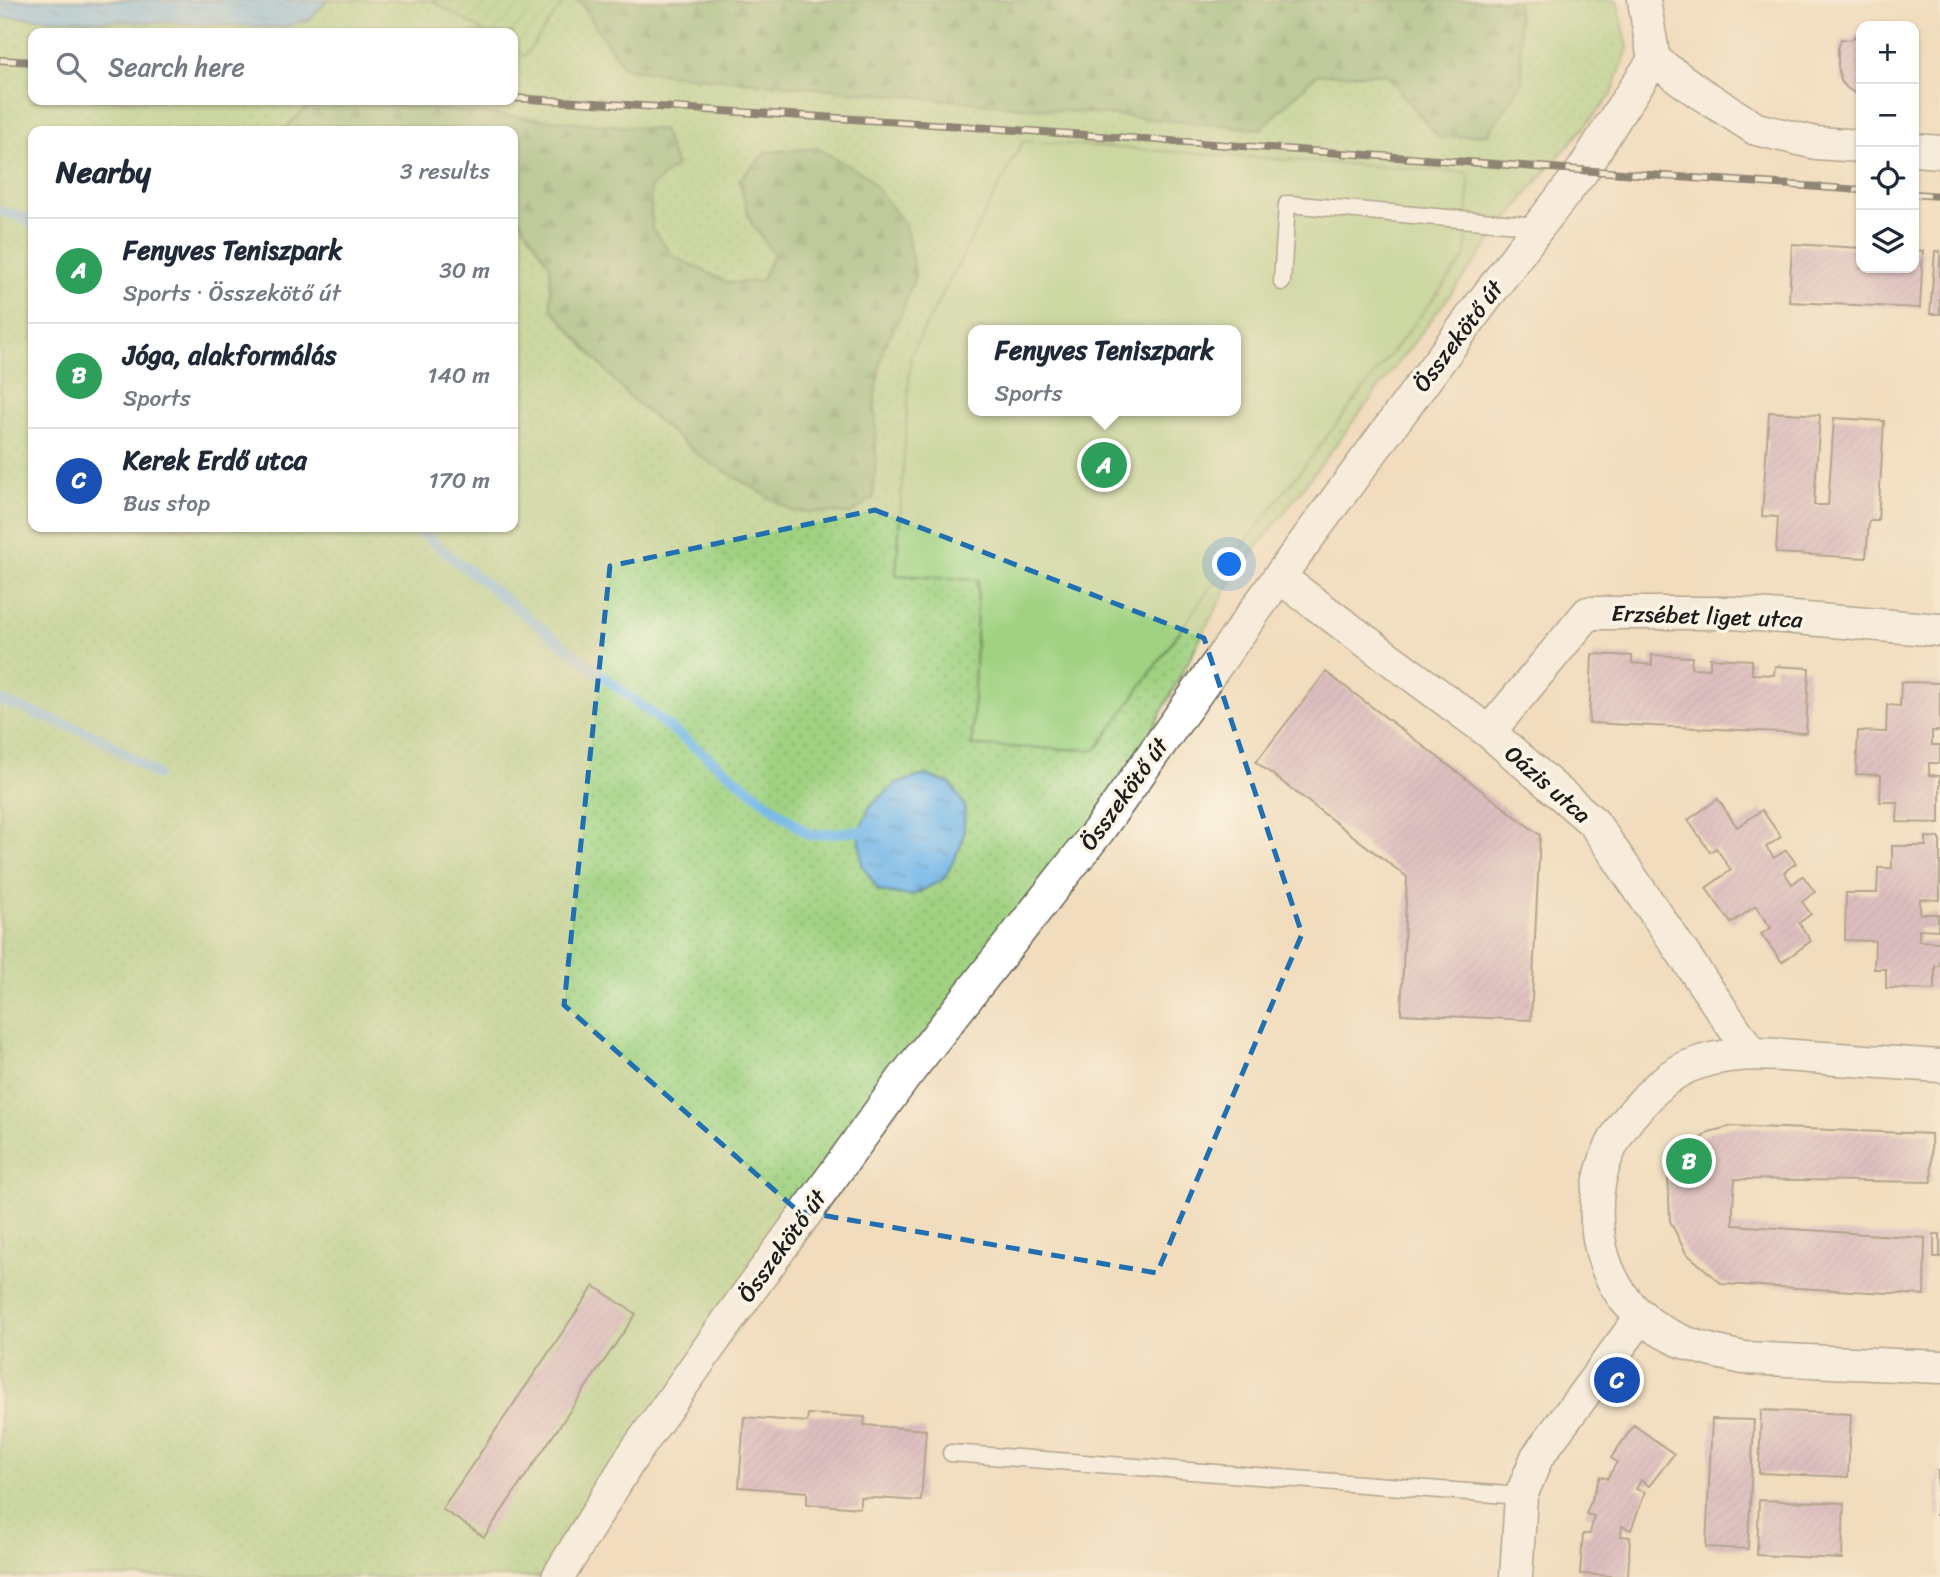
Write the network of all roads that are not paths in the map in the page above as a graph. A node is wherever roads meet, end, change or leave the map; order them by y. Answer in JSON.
{"nodes":[{"id":1,"x":1644,"y":0,"type":"edge"},
{"id":2,"x":1654,"y":60,"type":"junction"},
{"id":3,"x":1856,"y":146,"type":"edge"},
{"id":4,"x":1919,"y":150,"type":"edge"},
{"id":5,"x":1940,"y":152,"type":"edge"},
{"id":6,"x":1539,"y":226,"type":"junction"},
{"id":7,"x":1282,"y":282,"type":"dead end"},
{"id":8,"x":1279,"y":577,"type":"junction"},
{"id":9,"x":1940,"y":630,"type":"edge"},
{"id":10,"x":1489,"y":732,"type":"junction"},
{"id":11,"x":1751,"y":1053,"type":"junction"},
{"id":12,"x":1940,"y":1066,"type":"edge"},
{"id":13,"x":1642,"y":1316,"type":"junction"},
{"id":14,"x":1940,"y":1367,"type":"edge"},
{"id":15,"x":951,"y":1453,"type":"dead end"},
{"id":16,"x":1521,"y":1496,"type":"junction"},
{"id":17,"x":558,"y":1577,"type":"edge"},
{"id":18,"x":1516,"y":1577,"type":"edge"}],
"edges":[{"from":1,"to":2,"type":"street"},
{"from":2,"to":3,"type":"street"},
{"from":2,"to":6,"type":"street","name":"Összekötő út"},
{"from":4,"to":5,"type":"street"},
{"from":6,"to":7,"type":"lane"},
{"from":6,"to":8,"type":"street","name":"Összekötő út"},
{"from":8,"to":10,"type":"street","name":"Oázis utca"},
{"from":8,"to":17,"type":"street","name":"Összekötő út"},
{"from":9,"to":10,"type":"street","name":"Erzsébet liget utca"},
{"from":10,"to":11,"type":"street","name":"Oázis utca"},
{"from":11,"to":12,"type":"street"},
{"from":11,"to":13,"type":"street"},
{"from":13,"to":14,"type":"street"},
{"from":13,"to":16,"type":"street"},
{"from":15,"to":16,"type":"lane"},
{"from":16,"to":18,"type":"street"}]}
